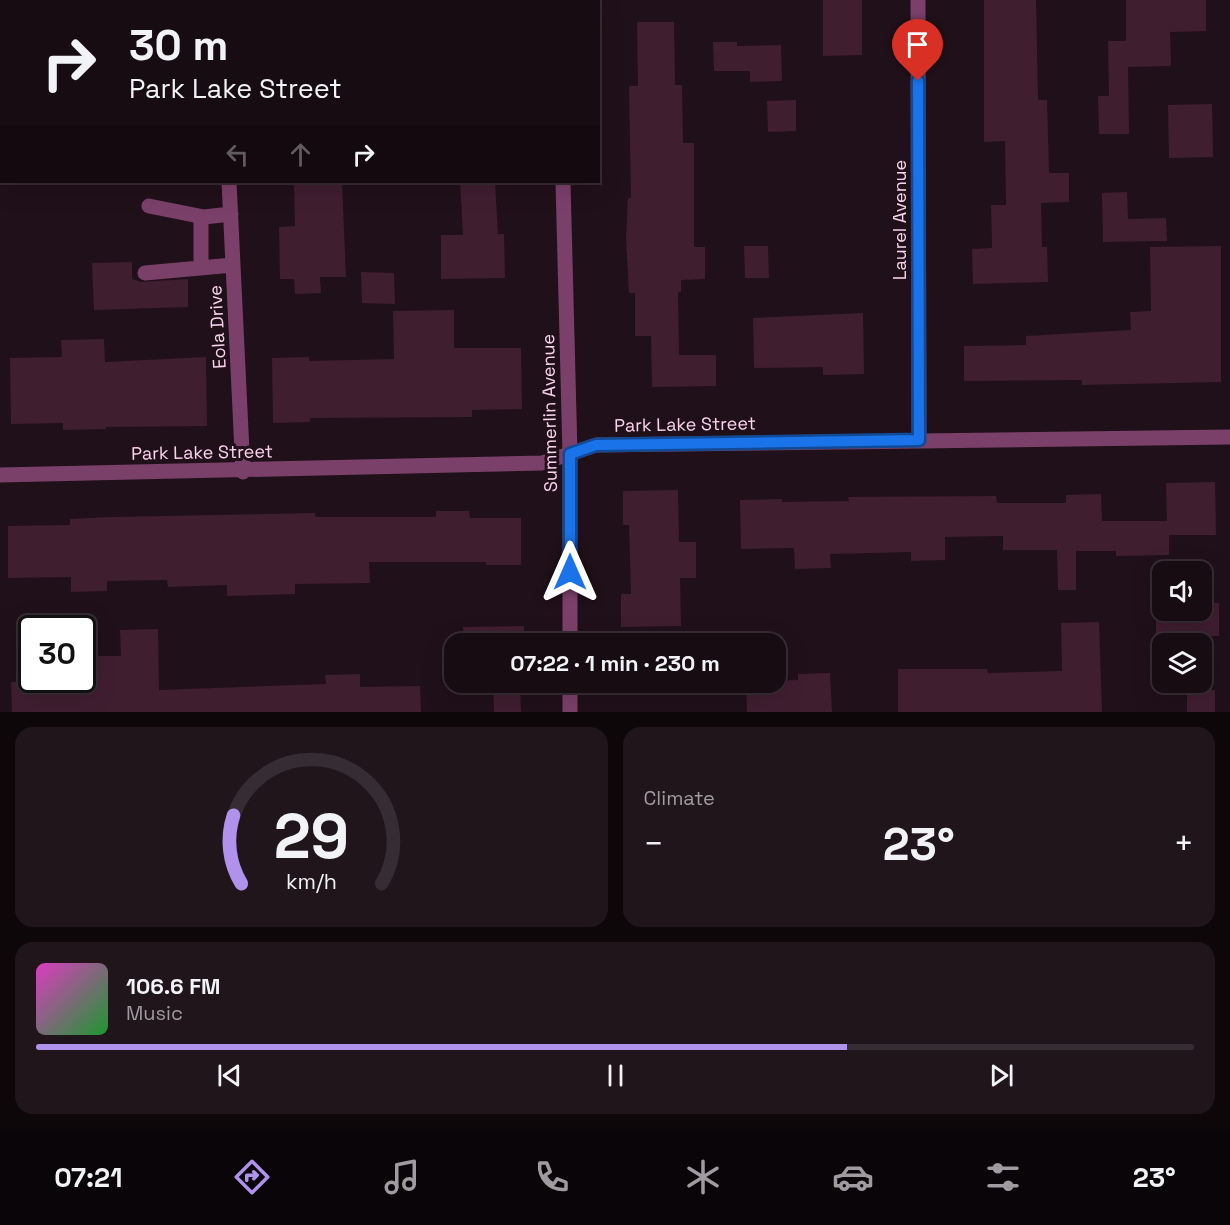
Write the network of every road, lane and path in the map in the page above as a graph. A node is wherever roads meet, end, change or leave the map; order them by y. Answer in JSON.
{"nodes":[{"id":1,"x":918,"y":0,"type":"edge"},
{"id":2,"x":229,"y":183,"type":"edge"},
{"id":3,"x":563,"y":183,"type":"edge"},
{"id":4,"x":149,"y":206,"type":"dead end"},
{"id":5,"x":231,"y":214,"type":"junction"},
{"id":6,"x":201,"y":217,"type":"junction"},
{"id":7,"x":233,"y":264,"type":"junction"},
{"id":8,"x":201,"y":267,"type":"junction"},
{"id":9,"x":145,"y":273,"type":"dead end"},
{"id":10,"x":1230,"y":436,"type":"edge"},
{"id":11,"x":919,"y":440,"type":"junction"},
{"id":12,"x":570,"y":454,"type":"junction"},
{"id":13,"x":243,"y":472,"type":"junction"},
{"id":14,"x":0,"y":475,"type":"edge"},
{"id":15,"x":570,"y":633,"type":"edge"},
{"id":16,"x":570,"y":693,"type":"edge"},
{"id":17,"x":570,"y":712,"type":"edge"}],
"edges":[{"from":1,"to":11,"type":"street","name":"Laurel Avenue"},
{"from":2,"to":5,"type":"street","name":"Eola Drive"},
{"from":3,"to":12,"type":"street","name":"Summerlin Avenue"},
{"from":4,"to":6,"type":"street"},
{"from":5,"to":6,"type":"street"},
{"from":5,"to":7,"type":"street","name":"Eola Drive"},
{"from":6,"to":8,"type":"street"},
{"from":7,"to":8,"type":"street"},
{"from":7,"to":13,"type":"street","name":"Eola Drive"},
{"from":8,"to":9,"type":"street"},
{"from":10,"to":11,"type":"street","name":"Park Lake Street"},
{"from":11,"to":12,"type":"street","name":"Park Lake Street"},
{"from":12,"to":13,"type":"street","name":"Park Lake Street"},
{"from":12,"to":15,"type":"street","name":"Summerlin Avenue"},
{"from":13,"to":14,"type":"street","name":"Park Lake Street"},
{"from":16,"to":17,"type":"street"}]}
